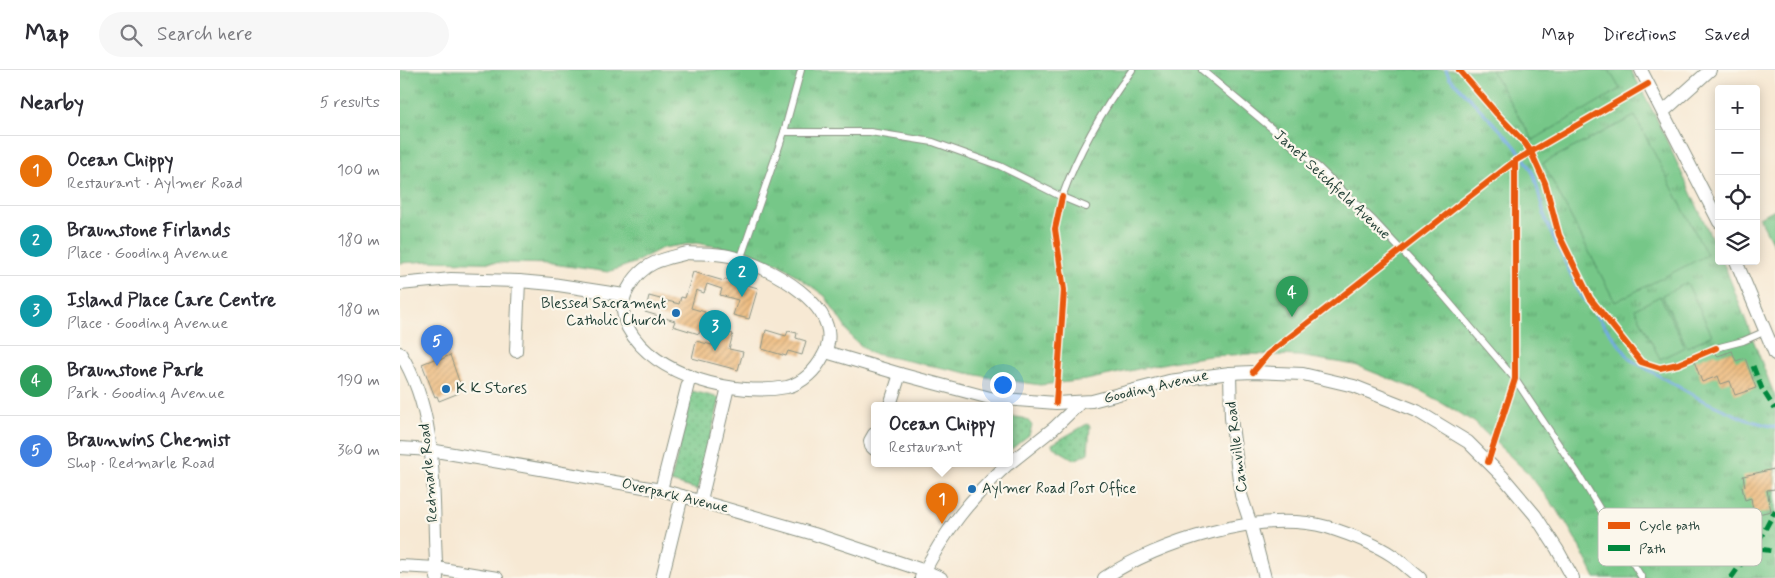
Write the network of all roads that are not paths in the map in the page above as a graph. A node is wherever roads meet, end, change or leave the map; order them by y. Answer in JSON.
{"nodes":[{"id":1,"x":801,"y":70,"type":"edge"},
{"id":2,"x":1132,"y":70,"type":"edge"},
{"id":3,"x":1202,"y":70,"type":"edge"},
{"id":4,"x":1641,"y":70,"type":"edge"},
{"id":5,"x":1710,"y":70,"type":"edge"},
{"id":6,"x":1663,"y":112,"type":"junction"},
{"id":7,"x":784,"y":132,"type":"junction"},
{"id":8,"x":1062,"y":197,"type":"junction"},
{"id":9,"x":1086,"y":206,"type":"dead end"},
{"id":10,"x":1718,"y":220,"type":"edge"},
{"id":11,"x":740,"y":260,"type":"junction"},
{"id":12,"x":1738,"y":265,"type":"edge"},
{"id":13,"x":519,"y":281,"type":"junction"},
{"id":14,"x":400,"y":284,"type":"edge"},
{"id":15,"x":624,"y":295,"type":"junction"},
{"id":16,"x":1766,"y":331,"type":"junction"},
{"id":17,"x":1716,"y":348,"type":"dead end"},
{"id":18,"x":516,"y":351,"type":"dead end"},
{"id":19,"x":826,"y":352,"type":"junction"},
{"id":20,"x":400,"y":353,"type":"edge"},
{"id":21,"x":1775,"y":354,"type":"edge"},
{"id":22,"x":1230,"y":373,"type":"junction"},
{"id":23,"x":900,"y":374,"type":"junction"},
{"id":24,"x":690,"y":376,"type":"junction"},
{"id":25,"x":728,"y":387,"type":"junction"},
{"id":26,"x":891,"y":402,"type":"edge"},
{"id":27,"x":1081,"y":402,"type":"junction"},
{"id":28,"x":400,"y":448,"type":"edge"},
{"id":29,"x":430,"y":450,"type":"junction"},
{"id":30,"x":1013,"y":460,"type":"edge"},
{"id":31,"x":1005,"y":467,"type":"edge"},
{"id":32,"x":662,"y":490,"type":"junction"},
{"id":33,"x":682,"y":496,"type":"junction"},
{"id":34,"x":701,"y":500,"type":"junction"},
{"id":35,"x":1599,"y":508,"type":"edge"},
{"id":36,"x":1251,"y":525,"type":"junction"},
{"id":37,"x":400,"y":566,"type":"edge"},
{"id":38,"x":1635,"y":566,"type":"edge"},
{"id":39,"x":436,"y":573,"type":"edge"},
{"id":40,"x":923,"y":574,"type":"edge"},
{"id":41,"x":497,"y":578,"type":"edge"},
{"id":42,"x":662,"y":578,"type":"edge"},
{"id":43,"x":941,"y":578,"type":"edge"},
{"id":44,"x":1104,"y":578,"type":"edge"},
{"id":45,"x":1264,"y":578,"type":"edge"},
{"id":46,"x":1420,"y":578,"type":"edge"},
{"id":47,"x":1573,"y":578,"type":"edge"},
{"id":48,"x":1642,"y":578,"type":"edge"}],
"edges":[{"from":1,"to":7,"type":"lane"},
{"from":2,"to":8,"type":"lane"},
{"from":3,"to":35,"type":"lane","name":"Janet Setchfield Avenue"},
{"from":4,"to":6,"type":"street"},
{"from":5,"to":6,"type":"street"},
{"from":6,"to":10,"type":"street"},
{"from":7,"to":8,"type":"lane"},
{"from":7,"to":11,"type":"lane"},
{"from":8,"to":9,"type":"lane"},
{"from":11,"to":15,"type":"street"},
{"from":11,"to":19,"type":"street"},
{"from":12,"to":16,"type":"street"},
{"from":13,"to":14,"type":"street"},
{"from":13,"to":15,"type":"street"},
{"from":13,"to":18,"type":"street"},
{"from":15,"to":24,"type":"street"},
{"from":16,"to":17,"type":"lane"},
{"from":16,"to":21,"type":"street"},
{"from":19,"to":23,"type":"street","name":"Gooding Avenue"},
{"from":19,"to":25,"type":"street"},
{"from":20,"to":29,"type":"street","name":"Redmarle Road"},
{"from":22,"to":27,"type":"street","name":"Gooding Avenue"},
{"from":22,"to":36,"type":"street","name":"Camville Road"},
{"from":22,"to":47,"type":"street","name":"Gooding Avenue"},
{"from":23,"to":26,"type":"street"},
{"from":23,"to":27,"type":"street","name":"Gooding Avenue"},
{"from":24,"to":25,"type":"street"},
{"from":24,"to":32,"type":"street"},
{"from":25,"to":34,"type":"street"},
{"from":27,"to":30,"type":"street"},
{"from":28,"to":29,"type":"street","name":"Overpark Avenue"},
{"from":29,"to":32,"type":"street","name":"Overpark Avenue"},
{"from":29,"to":39,"type":"street","name":"Redmarle Road"},
{"from":31,"to":40,"type":"street"},
{"from":32,"to":33,"type":"street","name":"Overpark Avenue"},
{"from":33,"to":34,"type":"street","name":"Overpark Avenue"},
{"from":33,"to":42,"type":"street"},
{"from":34,"to":40,"type":"street","name":"Overpark Avenue"},
{"from":36,"to":44,"type":"street"},
{"from":36,"to":45,"type":"street","name":"Camville Road"},
{"from":36,"to":46,"type":"street"},
{"from":37,"to":39,"type":"street"},
{"from":38,"to":48,"type":"lane","name":"Janet Setchfield Avenue"},
{"from":39,"to":41,"type":"street"},
{"from":40,"to":43,"type":"street","name":"Overpark Avenue"}]}
